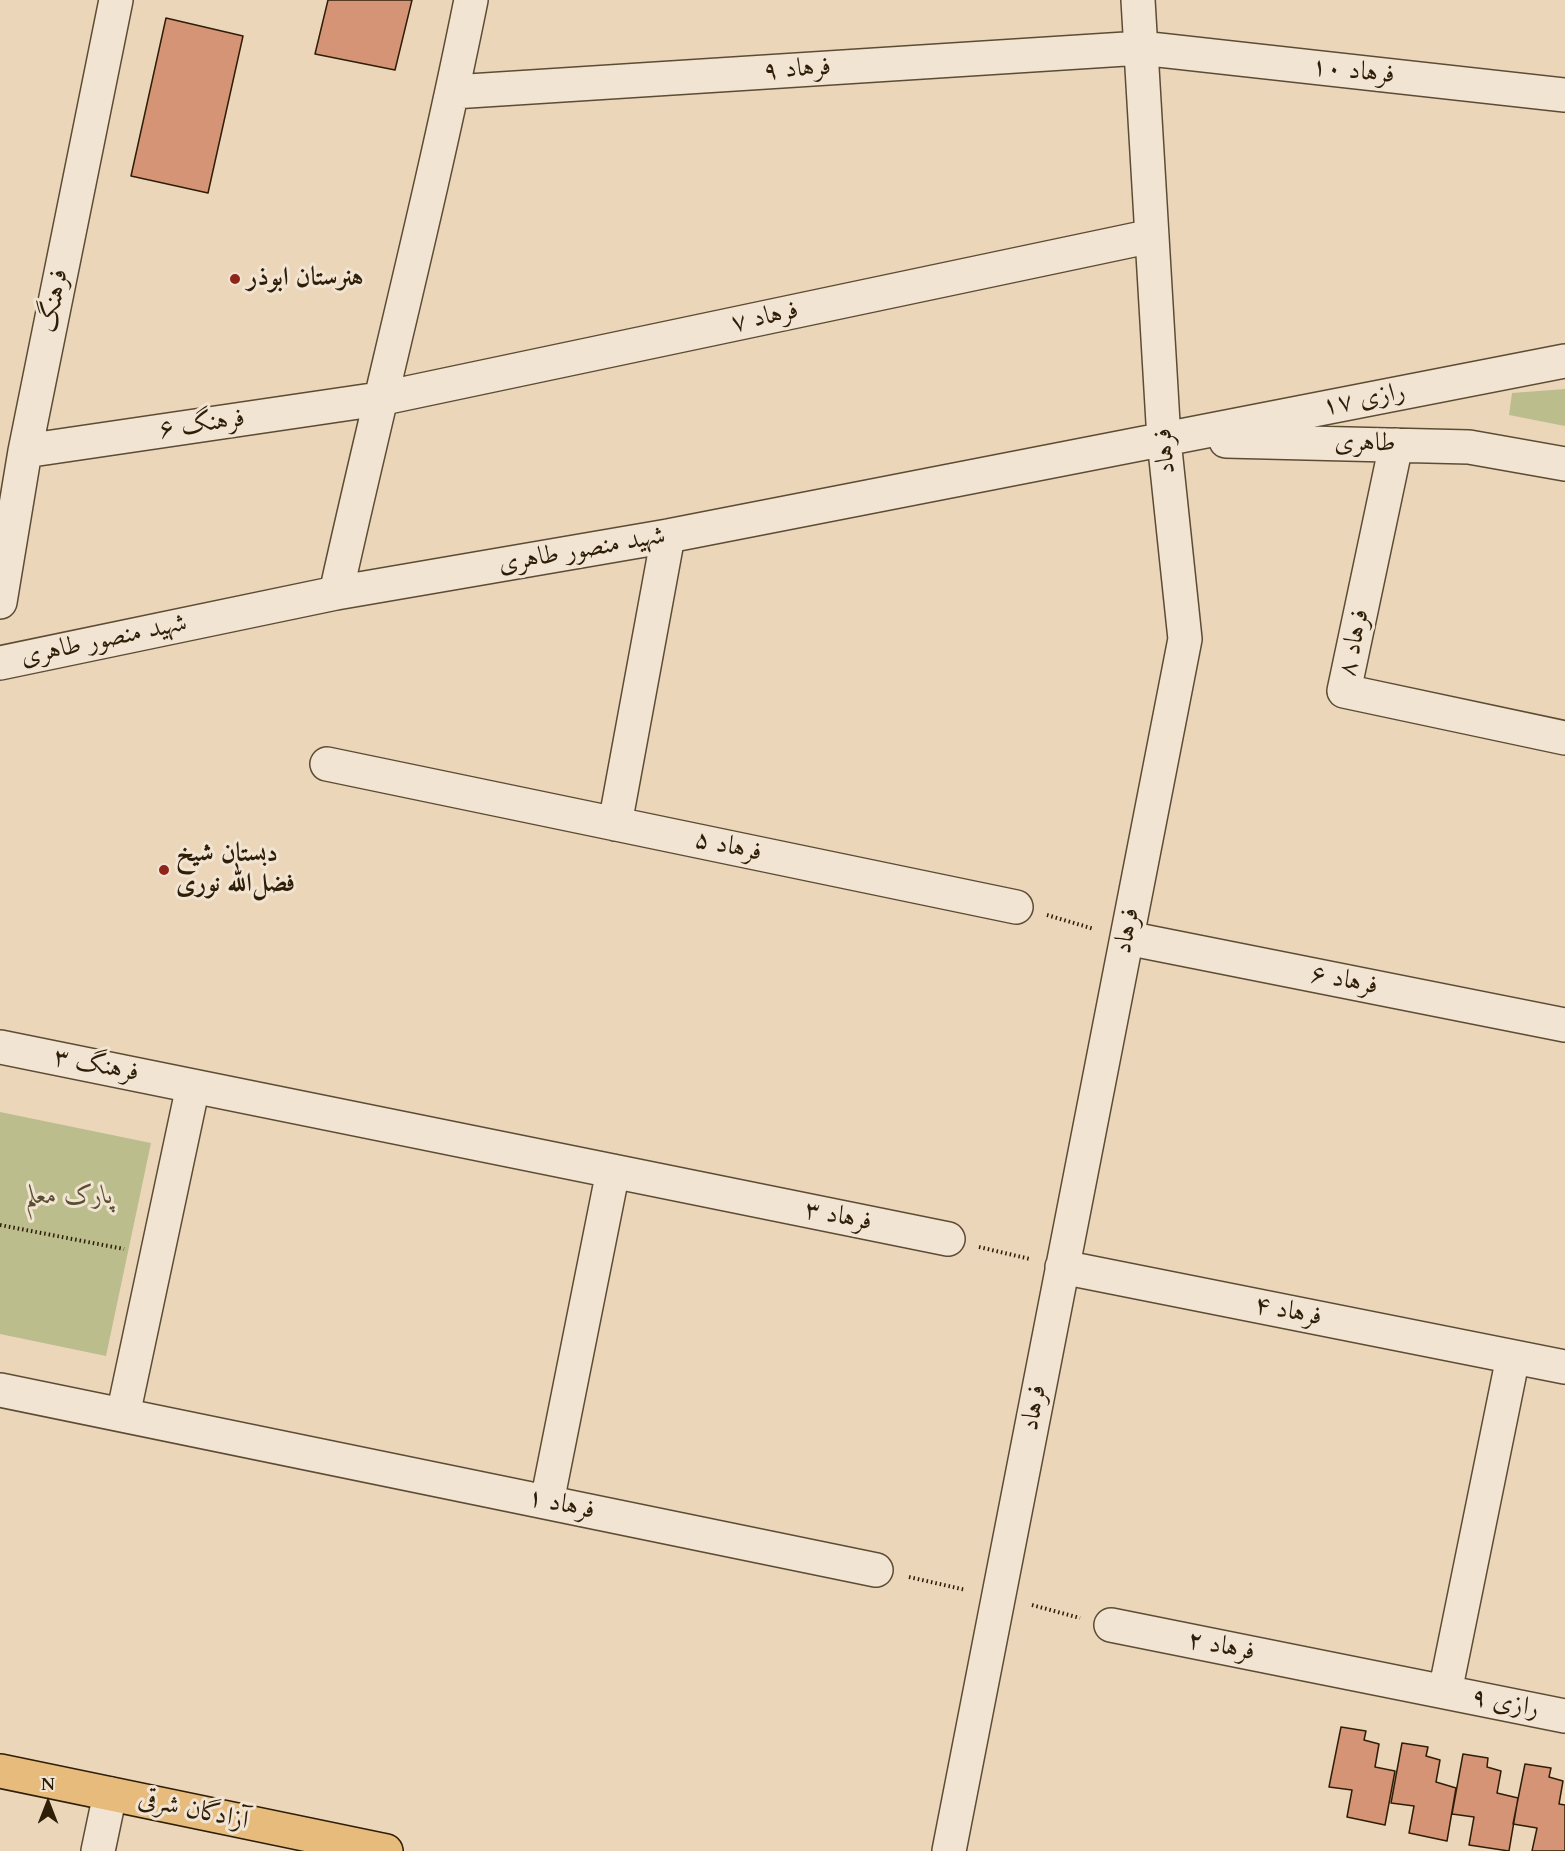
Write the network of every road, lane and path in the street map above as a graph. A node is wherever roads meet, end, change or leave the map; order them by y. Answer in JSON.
{"nodes":[{"id":1,"x":116,"y":0,"type":"edge"},
{"id":2,"x":471,"y":0,"type":"edge"},
{"id":3,"x":1138,"y":0,"type":"edge"},
{"id":4,"x":1141,"y":48,"type":"junction"},
{"id":5,"x":453,"y":92,"type":"junction"},
{"id":6,"x":1565,"y":96,"type":"edge"},
{"id":7,"x":1152,"y":236,"type":"junction"},
{"id":8,"x":1565,"y":361,"type":"edge"},
{"id":9,"x":379,"y":399,"type":"junction"},
{"id":10,"x":1164,"y":440,"type":"junction"},
{"id":11,"x":1396,"y":445,"type":"junction"},
{"id":12,"x":25,"y":451,"type":"junction"},
{"id":13,"x":1565,"y":464,"type":"edge"},
{"id":14,"x":668,"y":536,"type":"junction"},
{"id":15,"x":336,"y":593,"type":"junction"},
{"id":16,"x":0,"y":602,"type":"edge"},
{"id":17,"x":0,"y":663,"type":"edge"},
{"id":18,"x":1565,"y":738,"type":"edge"},
{"id":19,"x":327,"y":764,"type":"dead end"},
{"id":20,"x":615,"y":824,"type":"junction"},
{"id":21,"x":1016,"y":907,"type":"joint"},
{"id":22,"x":1127,"y":938,"type":"junction"},
{"id":23,"x":1563,"y":1017,"type":"edge"},
{"id":24,"x":0,"y":1047,"type":"edge"},
{"id":25,"x":193,"y":1086,"type":"junction"},
{"id":26,"x":613,"y":1171,"type":"junction"},
{"id":27,"x":0,"y":1225,"type":"edge"},
{"id":28,"x":948,"y":1239,"type":"joint"},
{"id":29,"x":157,"y":1256,"type":"junction"},
{"id":30,"x":1062,"y":1268,"type":"junction"},
{"id":31,"x":1514,"y":1357,"type":"junction"},
{"id":32,"x":1565,"y":1368,"type":"edge"},
{"id":33,"x":0,"y":1390,"type":"edge"},
{"id":34,"x":123,"y":1415,"type":"junction"},
{"id":35,"x":547,"y":1502,"type":"junction"},
{"id":36,"x":876,"y":1570,"type":"joint"},
{"id":37,"x":998,"y":1597,"type":"junction"},
{"id":38,"x":1111,"y":1625,"type":"joint"},
{"id":39,"x":1445,"y":1692,"type":"junction"},
{"id":40,"x":1565,"y":1716,"type":"edge"},
{"id":41,"x":0,"y":1772,"type":"edge"},
{"id":42,"x":110,"y":1794,"type":"junction"},
{"id":43,"x":98,"y":1851,"type":"edge"},
{"id":44,"x":386,"y":1851,"type":"edge"},
{"id":45,"x":949,"y":1851,"type":"edge"}],
"edges":[{"from":1,"to":12,"type":"street","name":"فرهنگ"},
{"from":2,"to":5,"type":"street"},
{"from":3,"to":4,"type":"street","name":"فرهاد"},
{"from":4,"to":5,"type":"street","name":"فرهاد ۹"},
{"from":4,"to":6,"type":"street","name":"فرهاد ۱۰"},
{"from":4,"to":7,"type":"street","name":"فرهاد"},
{"from":5,"to":9,"type":"street"},
{"from":7,"to":9,"type":"street","name":"فرهاد ۷"},
{"from":7,"to":10,"type":"street","name":"فرهاد"},
{"from":8,"to":10,"type":"street","name":"رازی ۱۷"},
{"from":9,"to":12,"type":"street","name":"فرهنگ ۶"},
{"from":9,"to":15,"type":"street"},
{"from":10,"to":11,"type":"street","name":"طاهری"},
{"from":10,"to":14,"type":"street","name":"شهید منصور طاهری"},
{"from":10,"to":22,"type":"street","name":"فرهاد"},
{"from":11,"to":13,"type":"street","name":"طاهری"},
{"from":11,"to":18,"type":"street","name":"فرهاد ۸"},
{"from":12,"to":16,"type":"street","name":"فرهنگ"},
{"from":14,"to":15,"type":"street","name":"شهید منصور طاهری"},
{"from":14,"to":20,"type":"street"},
{"from":15,"to":17,"type":"street","name":"شهید منصور طاهری"},
{"from":19,"to":20,"type":"street","name":"فرهاد ۵"},
{"from":20,"to":21,"type":"street","name":"فرهاد ۵"},
{"from":21,"to":22,"type":"path"},
{"from":22,"to":23,"type":"street","name":"فرهاد ۶"},
{"from":22,"to":30,"type":"street","name":"فرهاد"},
{"from":24,"to":25,"type":"street","name":"فرهنگ ۳"},
{"from":25,"to":26,"type":"street","name":"فرهنگ ۳"},
{"from":25,"to":29,"type":"street"},
{"from":26,"to":28,"type":"street","name":"فرهاد ۳"},
{"from":26,"to":35,"type":"street"},
{"from":27,"to":29,"type":"path"},
{"from":28,"to":30,"type":"path"},
{"from":29,"to":34,"type":"street"},
{"from":30,"to":31,"type":"street","name":"فرهاد ۴"},
{"from":30,"to":37,"type":"street","name":"فرهاد"},
{"from":31,"to":32,"type":"street","name":"فرهاد ۴"},
{"from":31,"to":39,"type":"street"},
{"from":33,"to":34,"type":"street","name":"فرهاد ۱"},
{"from":34,"to":35,"type":"street","name":"فرهاد ۱"},
{"from":35,"to":36,"type":"street","name":"فرهاد ۱"},
{"from":36,"to":37,"type":"path"},
{"from":37,"to":38,"type":"path"},
{"from":37,"to":45,"type":"street","name":"فرهاد"},
{"from":38,"to":39,"type":"street","name":"فرهاد ۲"},
{"from":39,"to":40,"type":"street","name":"رازی ۹"},
{"from":41,"to":42,"type":"main road","name":"آزادگان شرقی"},
{"from":42,"to":43,"type":"street"},
{"from":42,"to":44,"type":"main road","name":"آزادگان شرقی"}]}
